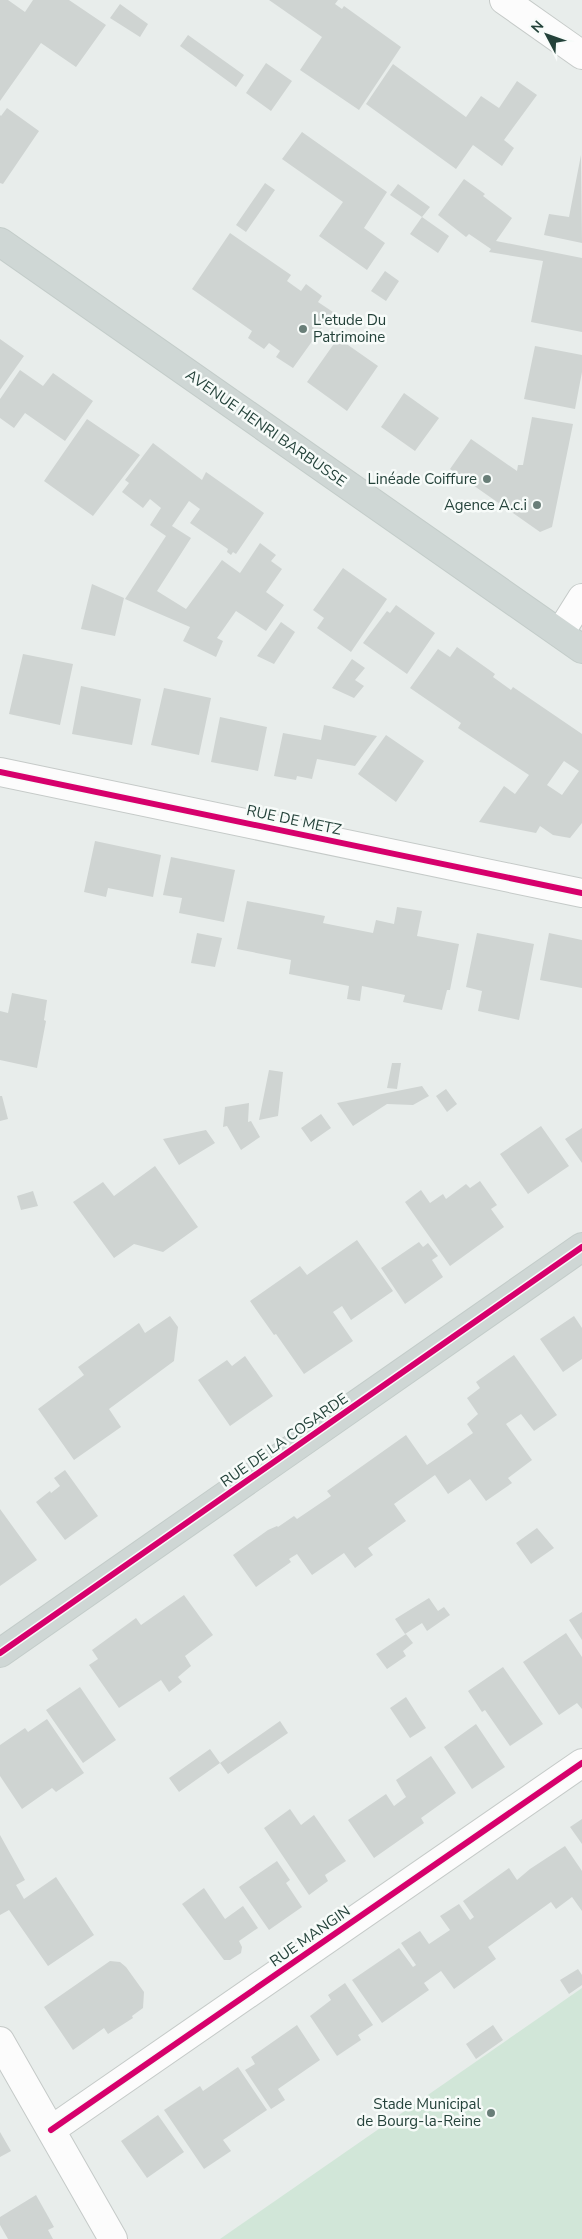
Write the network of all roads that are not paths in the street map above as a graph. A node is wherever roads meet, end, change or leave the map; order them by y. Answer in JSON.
{"nodes":[{"id":1,"x":504,"y":0,"type":"edge"},
{"id":2,"x":582,"y":55,"type":"edge"},
{"id":3,"x":0,"y":242,"type":"edge"},
{"id":4,"x":582,"y":598,"type":"edge"},
{"id":5,"x":560,"y":633,"type":"junction"},
{"id":6,"x":582,"y":649,"type":"edge"},
{"id":7,"x":0,"y":772,"type":"edge"},
{"id":8,"x":582,"y":893,"type":"edge"},
{"id":9,"x":582,"y":1247,"type":"edge"},
{"id":10,"x":0,"y":1653,"type":"edge"},
{"id":11,"x":582,"y":1763,"type":"edge"},
{"id":12,"x":0,"y":2041,"type":"edge"},
{"id":13,"x":51,"y":2130,"type":"junction"},
{"id":14,"x":113,"y":2239,"type":"edge"}],
"edges":[{"from":1,"to":2,"type":"street"},
{"from":3,"to":5,"type":"main road","name":"AVENUE HENRI BARBUSSE"},
{"from":4,"to":5,"type":"street"},
{"from":5,"to":6,"type":"main road","name":"AVENUE HENRI BARBUSSE"},
{"from":7,"to":8,"type":"street","name":"RUE DE METZ"},
{"from":9,"to":10,"type":"main road","name":"RUE DE LA COSARDE"},
{"from":11,"to":13,"type":"street","name":"RUE MANGIN"},
{"from":12,"to":13,"type":"street"},
{"from":13,"to":14,"type":"street"}]}
